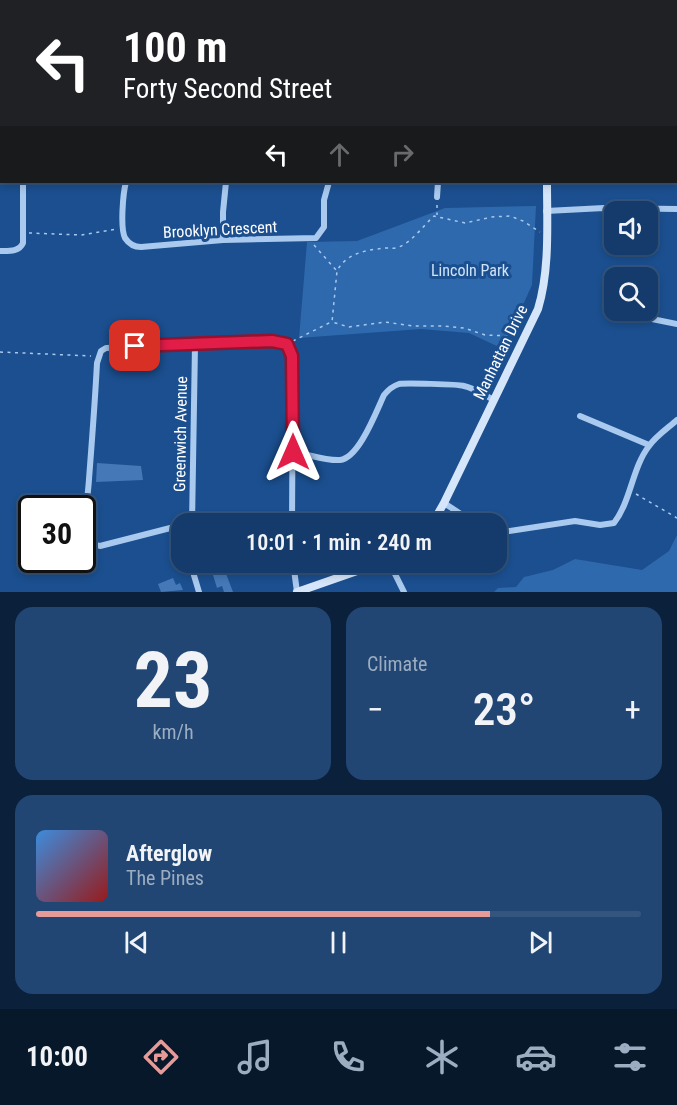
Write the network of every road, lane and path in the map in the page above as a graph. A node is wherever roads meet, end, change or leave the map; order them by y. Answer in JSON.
{"nodes":[{"id":1,"x":23,"y":183,"type":"edge"},
{"id":2,"x":126,"y":183,"type":"edge"},
{"id":3,"x":226,"y":183,"type":"edge"},
{"id":4,"x":329,"y":183,"type":"edge"},
{"id":5,"x":438,"y":183,"type":"edge"},
{"id":6,"x":547,"y":183,"type":"edge"},
{"id":7,"x":437,"y":197,"type":"joint"},
{"id":8,"x":677,"y":209,"type":"edge"},
{"id":9,"x":546,"y":211,"type":"junction"},
{"id":10,"x":437,"y":216,"type":"junction"},
{"id":11,"x":124,"y":228,"type":"junction"},
{"id":12,"x":23,"y":232,"type":"junction"},
{"id":13,"x":546,"y":236,"type":"junction"},
{"id":14,"x":309,"y":239,"type":"junction"},
{"id":15,"x":223,"y":240,"type":"junction"},
{"id":16,"x":0,"y":251,"type":"edge"},
{"id":17,"x":337,"y":271,"type":"junction"},
{"id":18,"x":658,"y":320,"type":"edge"},
{"id":19,"x":332,"y":322,"type":"junction"},
{"id":20,"x":677,"y":324,"type":"edge"},
{"id":21,"x":525,"y":336,"type":"junction"},
{"id":22,"x":287,"y":344,"type":"junction"},
{"id":23,"x":195,"y":345,"type":"junction"},
{"id":24,"x":0,"y":352,"type":"edge"},
{"id":25,"x":98,"y":356,"type":"junction"},
{"id":26,"x":494,"y":400,"type":"junction"},
{"id":27,"x":580,"y":416,"type":"dead end"},
{"id":28,"x":677,"y":420,"type":"edge"},
{"id":29,"x":649,"y":445,"type":"junction"},
{"id":30,"x":293,"y":452,"type":"junction"},
{"id":31,"x":629,"y":490,"type":"junction"},
{"id":32,"x":444,"y":503,"type":"junction"},
{"id":33,"x":190,"y":513,"type":"edge"},
{"id":34,"x":292,"y":513,"type":"edge"},
{"id":35,"x":438,"y":513,"type":"edge"},
{"id":36,"x":459,"y":513,"type":"edge"},
{"id":37,"x":677,"y":518,"type":"edge"},
{"id":38,"x":171,"y":528,"type":"edge"},
{"id":39,"x":507,"y":531,"type":"edge"},
{"id":40,"x":193,"y":573,"type":"edge"},
{"id":41,"x":294,"y":573,"type":"edge"},
{"id":42,"x":351,"y":573,"type":"edge"},
{"id":43,"x":394,"y":573,"type":"edge"},
{"id":44,"x":199,"y":592,"type":"edge"},
{"id":45,"x":297,"y":592,"type":"edge"},
{"id":46,"x":404,"y":592,"type":"edge"}],
"edges":[{"from":1,"to":12,"type":"street"},
{"from":2,"to":11,"type":"street"},
{"from":3,"to":15,"type":"street"},
{"from":4,"to":14,"type":"street"},
{"from":5,"to":7,"type":"street"},
{"from":6,"to":9,"type":"street","name":"Manhattan Drive"},
{"from":7,"to":10,"type":"path"},
{"from":8,"to":9,"type":"street"},
{"from":9,"to":13,"type":"street","name":"Manhattan Drive"},
{"from":10,"to":13,"type":"path"},
{"from":10,"to":17,"type":"path"},
{"from":11,"to":12,"type":"path"},
{"from":11,"to":15,"type":"street","name":"Brooklyn Crescent"},
{"from":12,"to":16,"type":"street"},
{"from":13,"to":21,"type":"street","name":"Manhattan Drive"},
{"from":14,"to":15,"type":"street","name":"Brooklyn Crescent"},
{"from":14,"to":17,"type":"path"},
{"from":17,"to":19,"type":"path"},
{"from":18,"to":20,"type":"street"},
{"from":19,"to":21,"type":"path"},
{"from":19,"to":22,"type":"path"},
{"from":21,"to":26,"type":"street","name":"Manhattan Drive"},
{"from":22,"to":23,"type":"street"},
{"from":22,"to":30,"type":"street"},
{"from":23,"to":25,"type":"street"},
{"from":23,"to":33,"type":"street","name":"Greenwich Avenue"},
{"from":24,"to":25,"type":"path"},
{"from":25,"to":38,"type":"street"},
{"from":26,"to":30,"type":"street"},
{"from":26,"to":32,"type":"street","name":"Manhattan Drive"},
{"from":27,"to":29,"type":"street"},
{"from":28,"to":29,"type":"street"},
{"from":29,"to":31,"type":"street"},
{"from":30,"to":34,"type":"street"},
{"from":31,"to":37,"type":"path"},
{"from":31,"to":39,"type":"street"},
{"from":32,"to":35,"type":"street","name":"Manhattan Drive"},
{"from":32,"to":36,"type":"street"},
{"from":40,"to":44,"type":"street"},
{"from":41,"to":45,"type":"street"},
{"from":42,"to":45,"type":"street"},
{"from":43,"to":46,"type":"street"}]}
